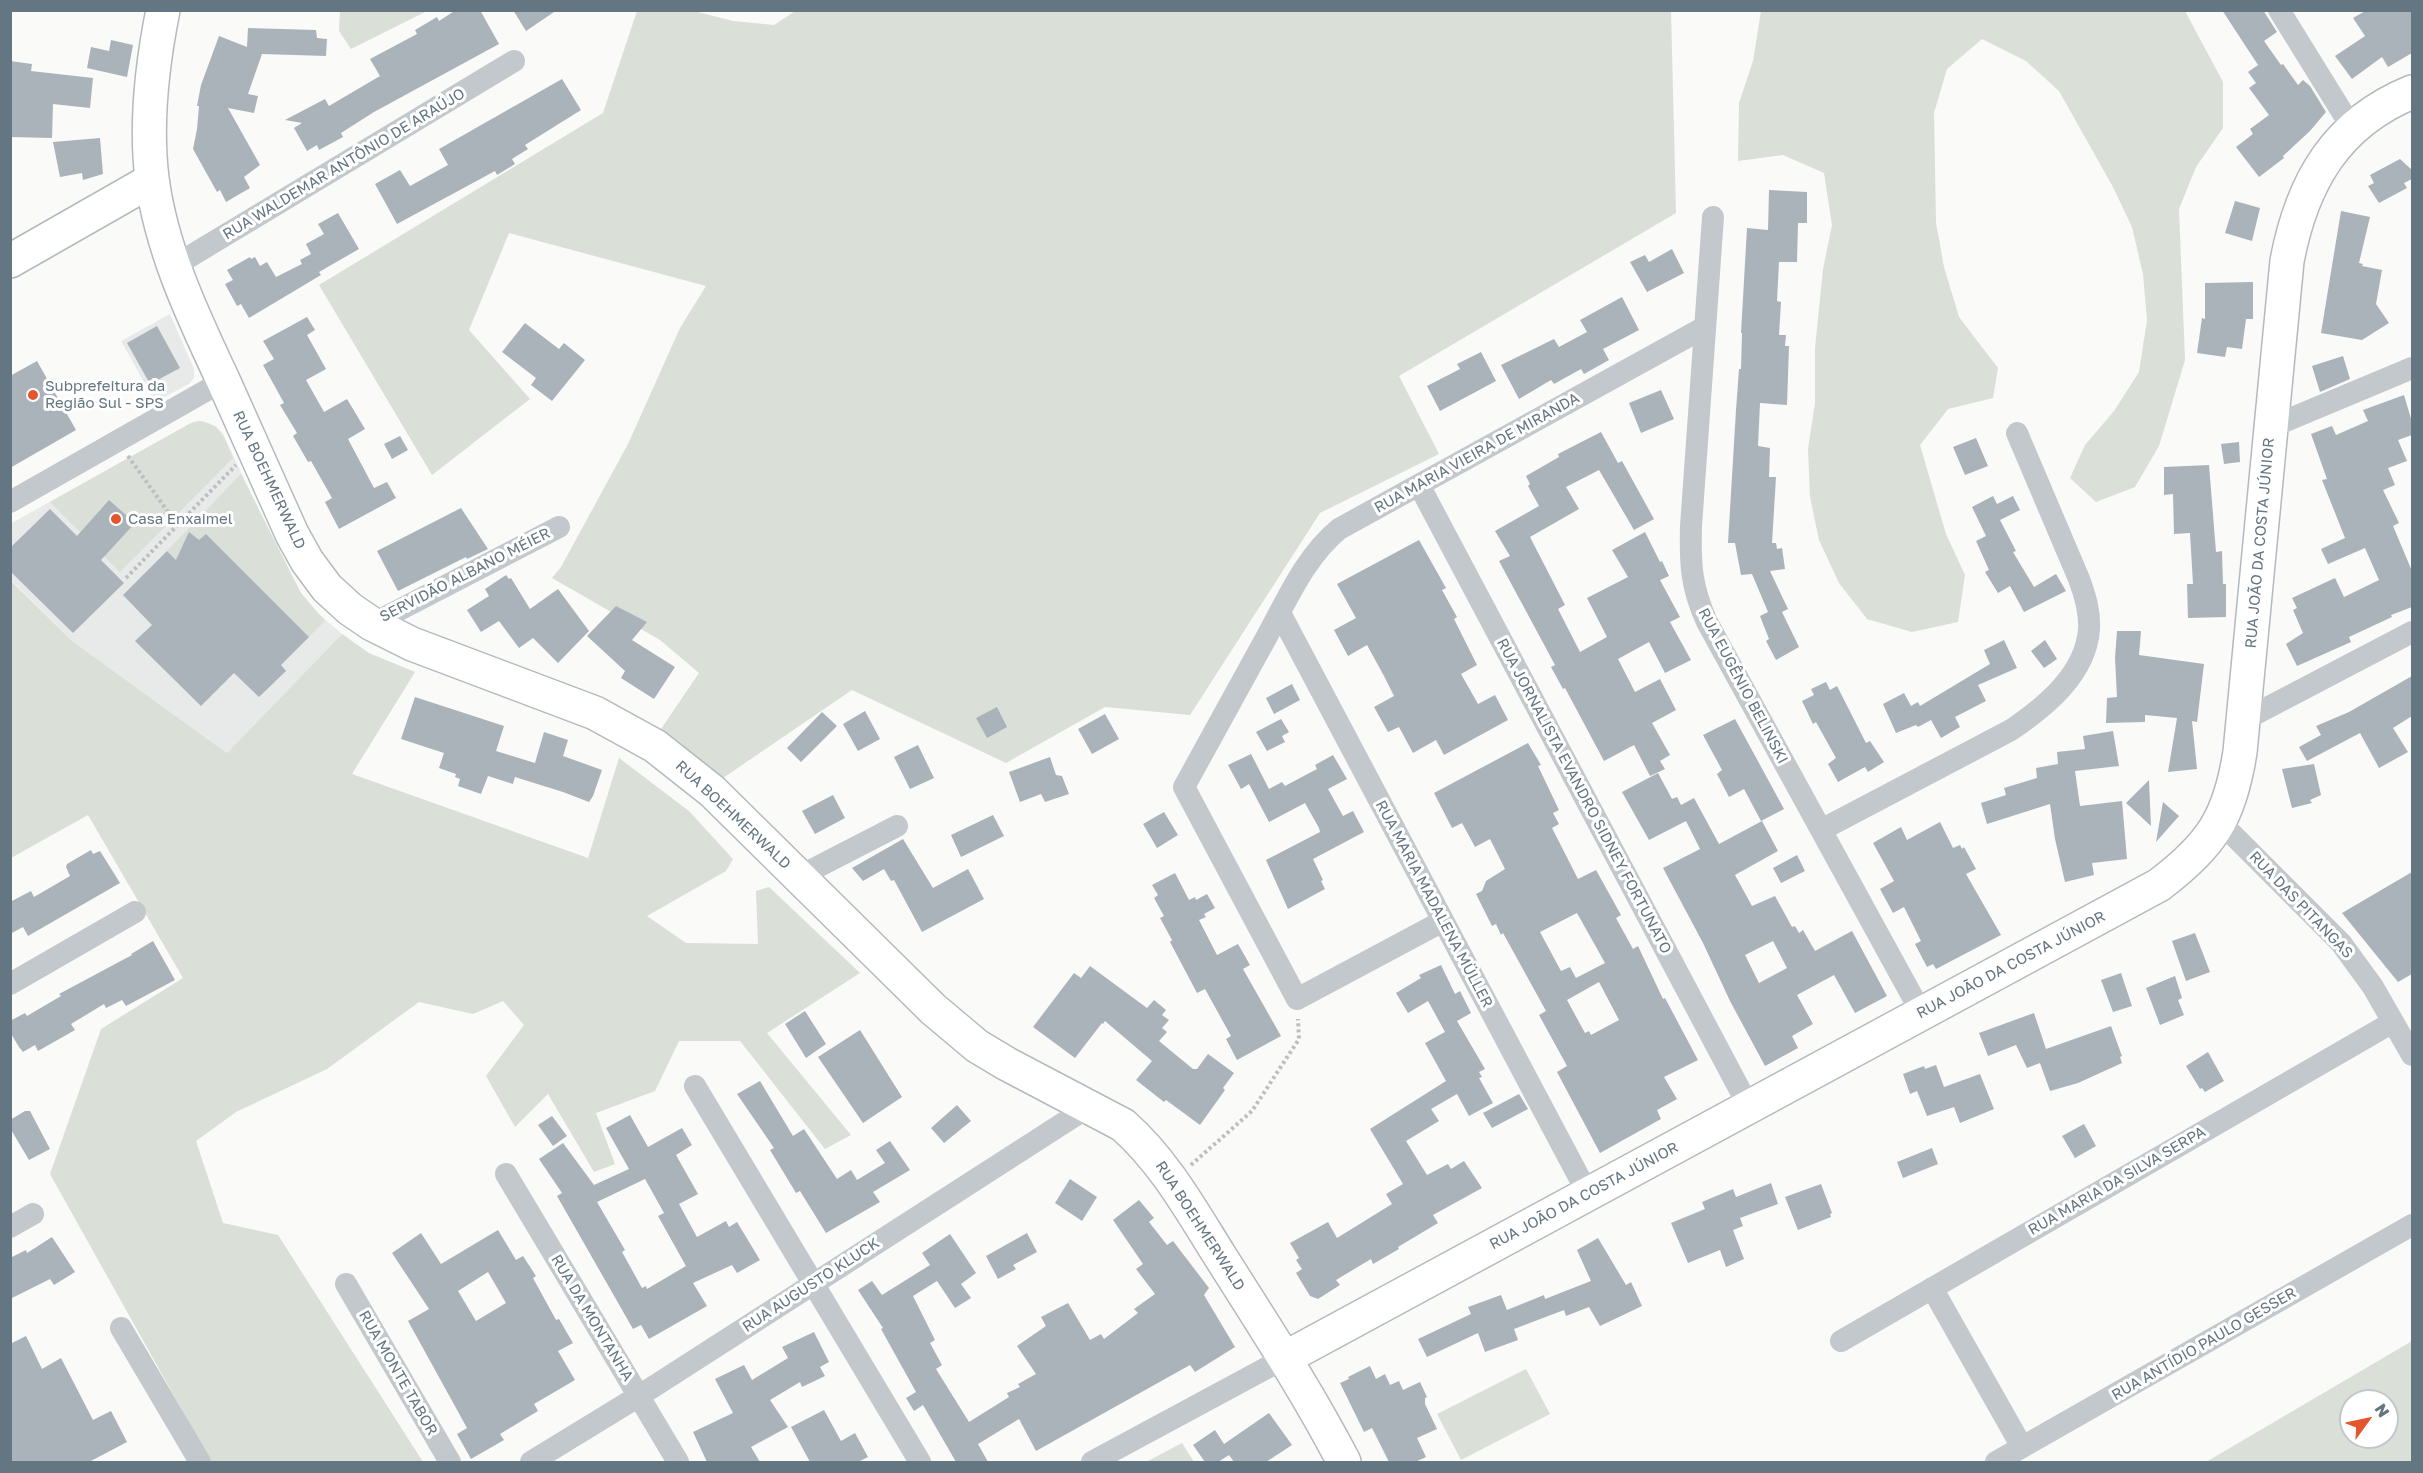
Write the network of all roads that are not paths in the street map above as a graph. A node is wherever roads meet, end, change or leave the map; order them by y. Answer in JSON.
{"nodes":[{"id":1,"x":163,"y":10,"type":"edge"},
{"id":2,"x":2279,"y":10,"type":"edge"},
{"id":3,"x":514,"y":62,"type":"dead end"},
{"id":4,"x":2412,"y":92,"type":"edge"},
{"id":5,"x":2352,"y":128,"type":"junction"},
{"id":6,"x":152,"y":180,"type":"junction"},
{"id":7,"x":1713,"y":217,"type":"dead end"},
{"id":8,"x":10,"y":261,"type":"edge"},
{"id":9,"x":174,"y":266,"type":"junction"},
{"id":10,"x":1705,"y":327,"type":"junction"},
{"id":11,"x":2412,"y":368,"type":"edge"},
{"id":12,"x":223,"y":381,"type":"junction"},
{"id":13,"x":2271,"y":427,"type":"junction"},
{"id":14,"x":2017,"y":433,"type":"dead end"},
{"id":15,"x":1419,"y":485,"type":"junction"},
{"id":16,"x":10,"y":502,"type":"edge"},
{"id":17,"x":559,"y":527,"type":"dead end"},
{"id":18,"x":1280,"y":614,"type":"junction"},
{"id":19,"x":372,"y":624,"type":"junction"},
{"id":20,"x":2412,"y":632,"type":"edge"},
{"id":21,"x":2244,"y":720,"type":"junction"},
{"id":22,"x":2220,"y":822,"type":"junction"},
{"id":23,"x":897,"y":826,"type":"dead end"},
{"id":24,"x":1821,"y":830,"type":"junction"},
{"id":25,"x":800,"y":876,"type":"junction"},
{"id":26,"x":135,"y":912,"type":"dead end"},
{"id":27,"x":1443,"y":921,"type":"junction"},
{"id":28,"x":10,"y":984,"type":"edge"},
{"id":29,"x":1922,"y":1014,"type":"junction"},
{"id":30,"x":2393,"y":1022,"type":"junction"},
{"id":31,"x":2412,"y":1055,"type":"edge"},
{"id":32,"x":695,"y":1086,"type":"dead end"},
{"id":33,"x":1090,"y":1106,"type":"junction"},
{"id":34,"x":1749,"y":1107,"type":"junction"},
{"id":35,"x":506,"y":1174,"type":"dead end"},
{"id":36,"x":1588,"y":1194,"type":"junction"},
{"id":37,"x":33,"y":1214,"type":"dead end"},
{"id":38,"x":2412,"y":1225,"type":"edge"},
{"id":39,"x":10,"y":1227,"type":"edge"},
{"id":40,"x":346,"y":1284,"type":"dead end"},
{"id":41,"x":813,"y":1284,"type":"junction"},
{"id":42,"x":1932,"y":1288,"type":"junction"},
{"id":43,"x":121,"y":1328,"type":"dead end"},
{"id":44,"x":1841,"y":1341,"type":"dead end"},
{"id":45,"x":1285,"y":1358,"type":"junction"},
{"id":46,"x":639,"y":1396,"type":"junction"},
{"id":47,"x":2022,"y":1448,"type":"junction"},
{"id":48,"x":200,"y":1462,"type":"edge"},
{"id":49,"x":450,"y":1462,"type":"edge"},
{"id":50,"x":531,"y":1462,"type":"edge"},
{"id":51,"x":678,"y":1462,"type":"edge"},
{"id":52,"x":920,"y":1462,"type":"edge"},
{"id":53,"x":1092,"y":1462,"type":"edge"},
{"id":54,"x":1344,"y":1462,"type":"edge"},
{"id":55,"x":1996,"y":1462,"type":"edge"}],
"edges":[{"from":1,"to":6,"type":"main road","name":"RUA BOEHMERWALD"},
{"from":2,"to":5,"type":"street"},
{"from":3,"to":9,"type":"street","name":"RUA WALDEMAR ANTÔNIO DE ARAÚJO"},
{"from":4,"to":5,"type":"main road","name":"RUA JOÃO DA COSTA JÚNIOR"},
{"from":5,"to":13,"type":"main road","name":"RUA JOÃO DA COSTA JÚNIOR"},
{"from":6,"to":8,"type":"main road"},
{"from":6,"to":9,"type":"main road","name":"RUA BOEHMERWALD"},
{"from":7,"to":10,"type":"street","name":"RUA EUGÊNIO BELINSKI"},
{"from":9,"to":12,"type":"main road","name":"RUA BOEHMERWALD"},
{"from":10,"to":15,"type":"street","name":"RUA MARIA VIEIRA DE MIRANDA"},
{"from":10,"to":24,"type":"street","name":"RUA EUGÊNIO BELINSKI"},
{"from":11,"to":13,"type":"street"},
{"from":12,"to":16,"type":"street"},
{"from":12,"to":19,"type":"main road","name":"RUA BOEHMERWALD"},
{"from":13,"to":21,"type":"main road","name":"RUA JOÃO DA COSTA JÚNIOR"},
{"from":14,"to":24,"type":"street"},
{"from":15,"to":18,"type":"street","name":"RUA MARIA VIEIRA DE MIRANDA"},
{"from":15,"to":34,"type":"street","name":"RUA JORNALISTA EVANDRO SIDNEY FORTUNATO"},
{"from":17,"to":19,"type":"street","name":"SERVIDÃO ALBANO MÉIER"},
{"from":18,"to":27,"type":"street","name":"RUA MARIA MADALENA MÜLLER"},
{"from":18,"to":27,"type":"street","name":"RUA MARIA VIEIRA DE MIRANDA"},
{"from":19,"to":25,"type":"main road","name":"RUA BOEHMERWALD"},
{"from":20,"to":21,"type":"street"},
{"from":21,"to":22,"type":"main road","name":"RUA JOÃO DA COSTA JÚNIOR"},
{"from":22,"to":29,"type":"main road","name":"RUA JOÃO DA COSTA JÚNIOR"},
{"from":22,"to":30,"type":"street","name":"RUA DAS PITANGAS"},
{"from":23,"to":25,"type":"street"},
{"from":24,"to":29,"type":"street","name":"RUA EUGÊNIO BELINSKI"},
{"from":25,"to":33,"type":"main road","name":"RUA BOEHMERWALD"},
{"from":26,"to":28,"type":"street"},
{"from":27,"to":36,"type":"street","name":"RUA MARIA MADALENA MÜLLER"},
{"from":29,"to":34,"type":"main road","name":"RUA JOÃO DA COSTA JÚNIOR"},
{"from":30,"to":31,"type":"street","name":"RUA DAS PITANGAS"},
{"from":30,"to":42,"type":"street","name":"RUA MARIA DA SILVA SERPA"},
{"from":32,"to":41,"type":"street"},
{"from":33,"to":41,"type":"street","name":"RUA AUGUSTO KLUCK"},
{"from":33,"to":45,"type":"main road","name":"RUA BOEHMERWALD"},
{"from":34,"to":36,"type":"main road","name":"RUA JOÃO DA COSTA JÚNIOR"},
{"from":35,"to":46,"type":"street","name":"RUA DA MONTANHA"},
{"from":36,"to":45,"type":"main road","name":"RUA JOÃO DA COSTA JÚNIOR"},
{"from":37,"to":39,"type":"street"},
{"from":38,"to":47,"type":"street","name":"RUA ANTÍDIO PAULO GESSER"},
{"from":40,"to":49,"type":"street","name":"RUA MONTE TABOR"},
{"from":41,"to":46,"type":"street","name":"RUA AUGUSTO KLUCK"},
{"from":41,"to":52,"type":"street"},
{"from":42,"to":44,"type":"street","name":"RUA MARIA DA SILVA SERPA"},
{"from":42,"to":47,"type":"street"},
{"from":43,"to":48,"type":"street"},
{"from":45,"to":53,"type":"street","name":"RUA JOÃO DA COSTA JÚNIOR"},
{"from":45,"to":54,"type":"main road","name":"RUA BOEHMERWALD"},
{"from":46,"to":50,"type":"street","name":"RUA AUGUSTO KLUCK"},
{"from":46,"to":51,"type":"street","name":"RUA DA MONTANHA"},
{"from":47,"to":55,"type":"street","name":"RUA ANTÍDIO PAULO GESSER"}]}
